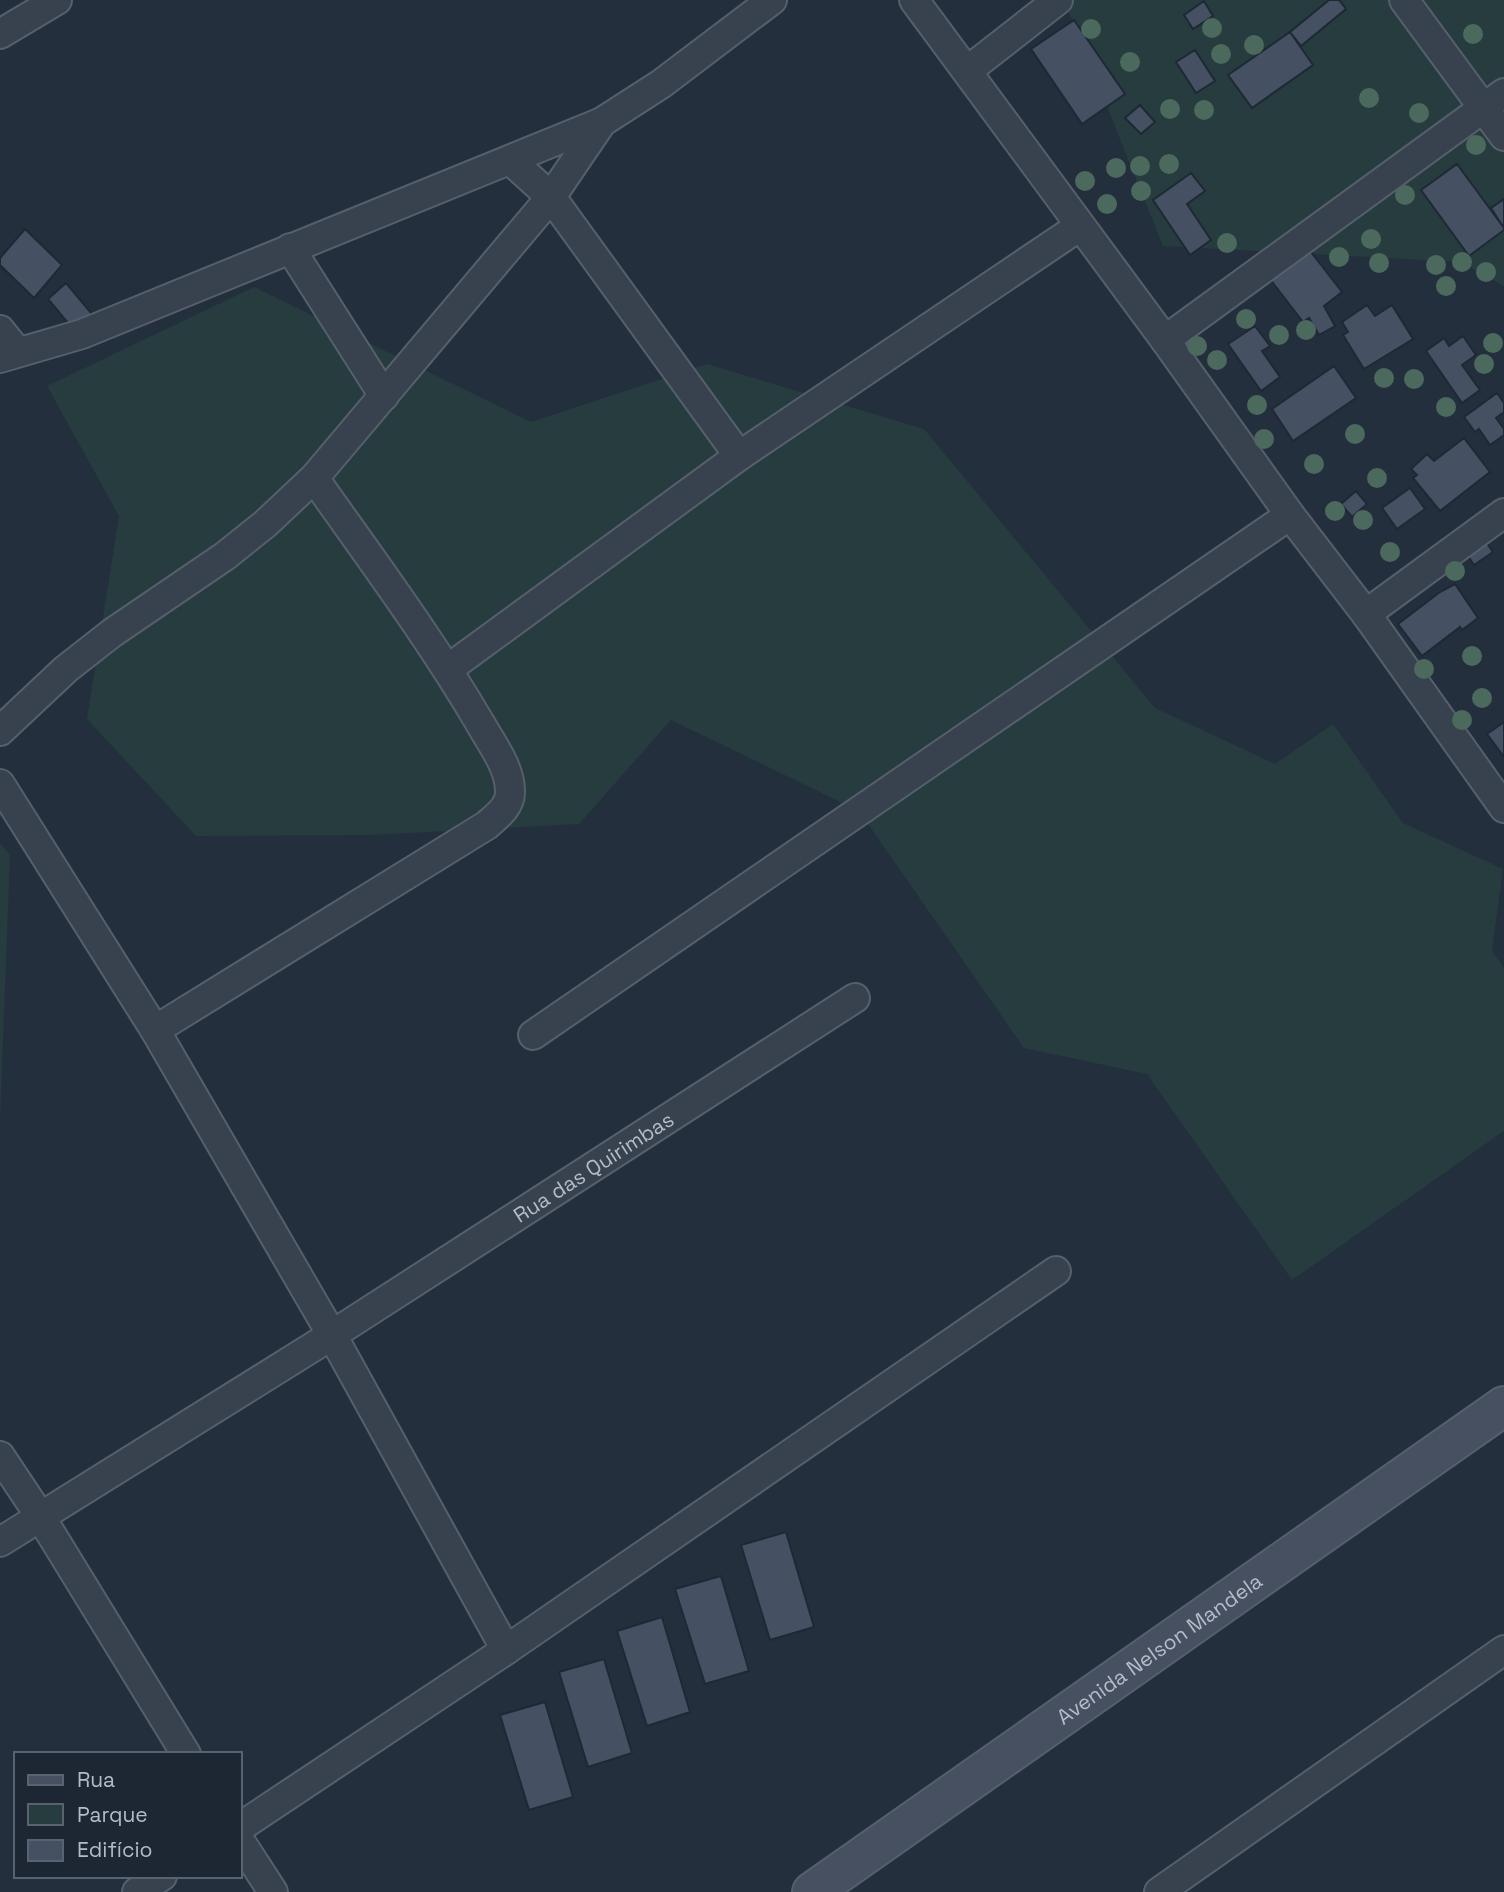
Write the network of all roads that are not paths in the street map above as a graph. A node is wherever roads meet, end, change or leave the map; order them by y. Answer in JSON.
{"nodes":[{"id":1,"x":57,"y":0,"type":"edge"},
{"id":2,"x":772,"y":0,"type":"edge"},
{"id":3,"x":914,"y":0,"type":"edge"},
{"id":4,"x":1058,"y":0,"type":"edge"},
{"id":5,"x":1404,"y":0,"type":"edge"},
{"id":6,"x":0,"y":34,"type":"edge"},
{"id":7,"x":967,"y":71,"type":"junction"},
{"id":8,"x":1494,"y":100,"type":"edge"},
{"id":9,"x":602,"y":122,"type":"junction"},
{"id":10,"x":1504,"y":135,"type":"edge"},
{"id":11,"x":510,"y":160,"type":"junction"},
{"id":12,"x":551,"y":197,"type":"junction"},
{"id":13,"x":1080,"y":226,"type":"junction"},
{"id":14,"x":289,"y":248,"type":"junction"},
{"id":15,"x":1164,"y":341,"type":"junction"},
{"id":16,"x":6,"y":346,"type":"edge"},
{"id":17,"x":384,"y":396,"type":"junction"},
{"id":18,"x":740,"y":456,"type":"junction"},
{"id":19,"x":314,"y":478,"type":"junction"},
{"id":20,"x":1504,"y":513,"type":"edge"},
{"id":21,"x":1290,"y":515,"type":"junction"},
{"id":22,"x":1366,"y":614,"type":"junction"},
{"id":23,"x":448,"y":669,"type":"junction"},
{"id":24,"x":0,"y":731,"type":"edge"},
{"id":25,"x":0,"y":784,"type":"edge"},
{"id":26,"x":1504,"y":808,"type":"edge"},
{"id":27,"x":855,"y":998,"type":"dead end"},
{"id":28,"x":155,"y":1030,"type":"junction"},
{"id":29,"x":533,"y":1035,"type":"dead end"},
{"id":30,"x":1056,"y":1271,"type":"dead end"},
{"id":31,"x":332,"y":1335,"type":"junction"},
{"id":32,"x":1504,"y":1406,"type":"edge"},
{"id":33,"x":0,"y":1456,"type":"edge"},
{"id":34,"x":40,"y":1516,"type":"junction"},
{"id":35,"x":0,"y":1542,"type":"edge"},
{"id":36,"x":506,"y":1650,"type":"junction"},
{"id":37,"x":1504,"y":1650,"type":"edge"},
{"id":38,"x":185,"y":1752,"type":"edge"},
{"id":39,"x":242,"y":1825,"type":"edge"},
{"id":40,"x":242,"y":1844,"type":"edge"},
{"id":41,"x":159,"y":1878,"type":"edge"},
{"id":42,"x":1192,"y":1883,"type":"edge"},
{"id":43,"x":137,"y":1892,"type":"edge"},
{"id":44,"x":273,"y":1892,"type":"edge"},
{"id":45,"x":812,"y":1892,"type":"edge"},
{"id":46,"x":1159,"y":1892,"type":"edge"}],
"edges":[{"from":1,"to":6,"type":"street"},
{"from":2,"to":9,"type":"street"},
{"from":3,"to":7,"type":"street"},
{"from":4,"to":7,"type":"street"},
{"from":5,"to":8,"type":"street"},
{"from":7,"to":13,"type":"street"},
{"from":8,"to":10,"type":"street"},
{"from":8,"to":15,"type":"street"},
{"from":9,"to":11,"type":"street"},
{"from":9,"to":12,"type":"street"},
{"from":11,"to":12,"type":"street"},
{"from":11,"to":14,"type":"street"},
{"from":12,"to":17,"type":"street"},
{"from":12,"to":18,"type":"street"},
{"from":13,"to":15,"type":"street"},
{"from":13,"to":18,"type":"street"},
{"from":14,"to":16,"type":"street"},
{"from":14,"to":17,"type":"street"},
{"from":15,"to":21,"type":"street"},
{"from":17,"to":19,"type":"street"},
{"from":18,"to":23,"type":"street"},
{"from":19,"to":23,"type":"street"},
{"from":19,"to":24,"type":"street"},
{"from":20,"to":22,"type":"street"},
{"from":21,"to":22,"type":"street"},
{"from":21,"to":29,"type":"street"},
{"from":22,"to":26,"type":"street"},
{"from":23,"to":28,"type":"street"},
{"from":25,"to":28,"type":"street"},
{"from":27,"to":31,"type":"street","name":"Rua das Quirimbas"},
{"from":28,"to":31,"type":"street"},
{"from":30,"to":36,"type":"street"},
{"from":31,"to":34,"type":"street","name":"Rua das Quirimbas"},
{"from":31,"to":36,"type":"street"},
{"from":32,"to":45,"type":"street","name":"Avenida Nelson Mandela"},
{"from":33,"to":34,"type":"street"},
{"from":34,"to":35,"type":"street","name":"Rua das Quirimbas"},
{"from":34,"to":38,"type":"street"},
{"from":36,"to":39,"type":"street"},
{"from":37,"to":42,"type":"street"},
{"from":40,"to":44,"type":"street"},
{"from":41,"to":43,"type":"street"},
{"from":42,"to":46,"type":"street"}]}
